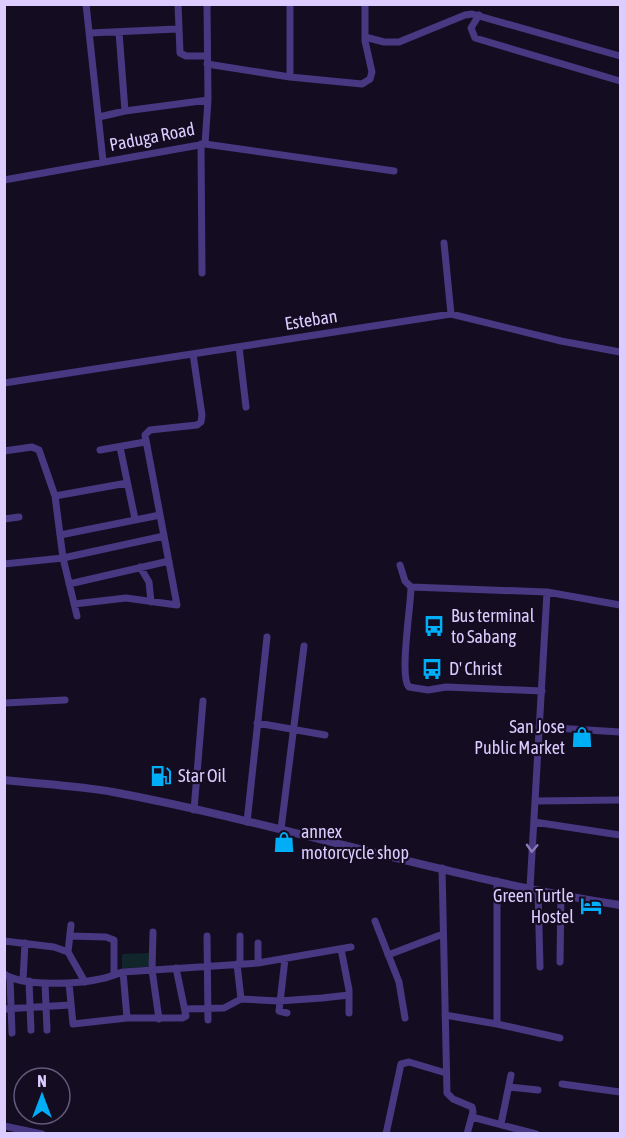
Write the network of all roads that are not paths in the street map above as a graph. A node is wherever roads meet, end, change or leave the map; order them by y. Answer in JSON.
{"nodes":[{"id":1,"x":86,"y":4,"type":"edge"},
{"id":2,"x":178,"y":4,"type":"edge"},
{"id":3,"x":207,"y":4,"type":"edge"},
{"id":4,"x":290,"y":4,"type":"edge"},
{"id":5,"x":365,"y":4,"type":"edge"},
{"id":6,"x":479,"y":15,"type":"junction"},
{"id":7,"x":177,"y":29,"type":"junction"},
{"id":8,"x":119,"y":32,"type":"junction"},
{"id":9,"x":90,"y":33,"type":"junction"},
{"id":10,"x":365,"y":37,"type":"junction"},
{"id":11,"x":207,"y":56,"type":"junction"},
{"id":12,"x":621,"y":56,"type":"edge"},
{"id":13,"x":207,"y":64,"type":"junction"},
{"id":14,"x":290,"y":76,"type":"junction"},
{"id":15,"x":621,"y":81,"type":"edge"},
{"id":16,"x":208,"y":100,"type":"junction"},
{"id":17,"x":125,"y":111,"type":"junction"},
{"id":18,"x":99,"y":117,"type":"junction"},
{"id":19,"x":203,"y":144,"type":"junction"},
{"id":20,"x":103,"y":161,"type":"junction"},
{"id":21,"x":394,"y":171,"type":"dead end"},
{"id":22,"x":4,"y":180,"type":"edge"},
{"id":23,"x":444,"y":243,"type":"dead end"},
{"id":24,"x":202,"y":273,"type":"dead end"},
{"id":25,"x":451,"y":314,"type":"junction"},
{"id":26,"x":239,"y":347,"type":"junction"},
{"id":27,"x":621,"y":352,"type":"edge"},
{"id":28,"x":193,"y":354,"type":"junction"},
{"id":29,"x":4,"y":383,"type":"edge"},
{"id":30,"x":246,"y":407,"type":"dead end"},
{"id":31,"x":145,"y":442,"type":"junction"},
{"id":32,"x":120,"y":447,"type":"junction"},
{"id":33,"x":100,"y":450,"type":"dead end"},
{"id":34,"x":4,"y":451,"type":"edge"},
{"id":35,"x":127,"y":483,"type":"junction"},
{"id":36,"x":55,"y":496,"type":"junction"},
{"id":37,"x":160,"y":514,"type":"junction"},
{"id":38,"x":19,"y":517,"type":"dead end"},
{"id":39,"x":4,"y":519,"type":"edge"},
{"id":40,"x":135,"y":519,"type":"junction"},
{"id":41,"x":60,"y":535,"type":"junction"},
{"id":42,"x":164,"y":536,"type":"junction"},
{"id":43,"x":63,"y":558,"type":"junction"},
{"id":44,"x":169,"y":561,"type":"junction"},
{"id":45,"x":4,"y":564,"type":"edge"},
{"id":46,"x":400,"y":565,"type":"dead end"},
{"id":47,"x":140,"y":567,"type":"junction"},
{"id":48,"x":69,"y":584,"type":"junction"},
{"id":49,"x":411,"y":588,"type":"junction"},
{"id":50,"x":547,"y":592,"type":"junction"},
{"id":51,"x":151,"y":602,"type":"junction"},
{"id":52,"x":74,"y":604,"type":"junction"},
{"id":53,"x":621,"y":605,"type":"edge"},
{"id":54,"x":77,"y":616,"type":"dead end"},
{"id":55,"x":267,"y":637,"type":"dead end"},
{"id":56,"x":304,"y":646,"type":"dead end"},
{"id":57,"x":542,"y":691,"type":"junction"},
{"id":58,"x":65,"y":700,"type":"dead end"},
{"id":59,"x":203,"y":701,"type":"dead end"},
{"id":60,"x":4,"y":703,"type":"edge"},
{"id":61,"x":257,"y":723,"type":"junction"},
{"id":62,"x":539,"y":727,"type":"junction"},
{"id":63,"x":293,"y":730,"type":"junction"},
{"id":64,"x":621,"y":732,"type":"edge"},
{"id":65,"x":325,"y":735,"type":"dead end"},
{"id":66,"x":4,"y":780,"type":"edge"},
{"id":67,"x":621,"y":800,"type":"edge"},
{"id":68,"x":535,"y":801,"type":"junction"},
{"id":69,"x":194,"y":810,"type":"junction"},
{"id":70,"x":247,"y":822,"type":"junction"},
{"id":71,"x":534,"y":822,"type":"junction"},
{"id":72,"x":281,"y":829,"type":"junction"},
{"id":73,"x":621,"y":835,"type":"edge"},
{"id":74,"x":442,"y":868,"type":"junction"},
{"id":75,"x":497,"y":880,"type":"junction"},
{"id":76,"x":534,"y":889,"type":"junction"},
{"id":77,"x":561,"y":894,"type":"junction"},
{"id":78,"x":621,"y":905,"type":"edge"},
{"id":79,"x":375,"y":921,"type":"dead end"},
{"id":80,"x":71,"y":925,"type":"dead end"},
{"id":81,"x":153,"y":932,"type":"dead end"},
{"id":82,"x":443,"y":934,"type":"junction"},
{"id":83,"x":70,"y":936,"type":"junction"},
{"id":84,"x":207,"y":936,"type":"dead end"},
{"id":85,"x":240,"y":936,"type":"dead end"},
{"id":86,"x":4,"y":941,"type":"edge"},
{"id":87,"x":25,"y":943,"type":"junction"},
{"id":88,"x":258,"y":943,"type":"dead end"},
{"id":89,"x":351,"y":947,"type":"dead end"},
{"id":90,"x":341,"y":949,"type":"junction"},
{"id":91,"x":68,"y":952,"type":"junction"},
{"id":92,"x":388,"y":955,"type":"junction"},
{"id":93,"x":285,"y":959,"type":"junction"},
{"id":94,"x":560,"y":962,"type":"dead end"},
{"id":95,"x":258,"y":963,"type":"junction"},
{"id":96,"x":239,"y":964,"type":"junction"},
{"id":97,"x":207,"y":967,"type":"junction"},
{"id":98,"x":540,"y":967,"type":"dead end"},
{"id":99,"x":176,"y":969,"type":"junction"},
{"id":100,"x":152,"y":970,"type":"junction"},
{"id":101,"x":123,"y":972,"type":"junction"},
{"id":102,"x":114,"y":974,"type":"junction"},
{"id":103,"x":7,"y":976,"type":"edge"},
{"id":104,"x":26,"y":980,"type":"junction"},
{"id":105,"x":85,"y":982,"type":"junction"},
{"id":106,"x":45,"y":983,"type":"junction"},
{"id":107,"x":69,"y":983,"type":"junction"},
{"id":108,"x":349,"y":995,"type":"junction"},
{"id":109,"x":241,"y":999,"type":"junction"},
{"id":110,"x":279,"y":1001,"type":"junction"},
{"id":111,"x":70,"y":1005,"type":"junction"},
{"id":112,"x":46,"y":1007,"type":"junction"},
{"id":113,"x":30,"y":1008,"type":"junction"},
{"id":114,"x":207,"y":1008,"type":"junction"},
{"id":115,"x":8,"y":1009,"type":"edge"},
{"id":116,"x":185,"y":1009,"type":"junction"},
{"id":117,"x":287,"y":1013,"type":"dead end"},
{"id":118,"x":349,"y":1013,"type":"dead end"},
{"id":119,"x":445,"y":1015,"type":"junction"},
{"id":120,"x":127,"y":1018,"type":"junction"},
{"id":121,"x":405,"y":1018,"type":"dead end"},
{"id":122,"x":159,"y":1019,"type":"junction"},
{"id":123,"x":208,"y":1020,"type":"dead end"},
{"id":124,"x":497,"y":1024,"type":"junction"},
{"id":125,"x":31,"y":1030,"type":"dead end"},
{"id":126,"x":47,"y":1030,"type":"dead end"},
{"id":127,"x":12,"y":1033,"type":"dead end"},
{"id":128,"x":560,"y":1038,"type":"dead end"},
{"id":129,"x":446,"y":1073,"type":"junction"},
{"id":130,"x":511,"y":1075,"type":"dead end"},
{"id":131,"x":562,"y":1084,"type":"dead end"},
{"id":132,"x":509,"y":1087,"type":"junction"},
{"id":133,"x":538,"y":1090,"type":"dead end"},
{"id":134,"x":621,"y":1092,"type":"edge"},
{"id":135,"x":472,"y":1117,"type":"junction"},
{"id":136,"x":501,"y":1125,"type":"junction"},
{"id":137,"x":4,"y":1126,"type":"edge"},
{"id":138,"x":42,"y":1134,"type":"edge"},
{"id":139,"x":386,"y":1134,"type":"edge"},
{"id":140,"x":467,"y":1134,"type":"edge"},
{"id":141,"x":536,"y":1134,"type":"edge"}],
"edges":[{"from":1,"to":9,"type":"street"},
{"from":2,"to":7,"type":"street"},
{"from":3,"to":11,"type":"street","name":"Paduga Road"},
{"from":4,"to":14,"type":"street"},
{"from":5,"to":10,"type":"street"},
{"from":6,"to":10,"type":"street"},
{"from":6,"to":12,"type":"street"},
{"from":6,"to":15,"type":"street"},
{"from":7,"to":8,"type":"street"},
{"from":7,"to":11,"type":"street"},
{"from":8,"to":9,"type":"street"},
{"from":8,"to":17,"type":"street"},
{"from":9,"to":18,"type":"street"},
{"from":10,"to":14,"type":"street"},
{"from":11,"to":13,"type":"street","name":"Paduga Road"},
{"from":13,"to":14,"type":"street"},
{"from":13,"to":16,"type":"street","name":"Paduga Road"},
{"from":16,"to":17,"type":"street"},
{"from":16,"to":19,"type":"street","name":"Paduga Road"},
{"from":17,"to":18,"type":"street"},
{"from":18,"to":20,"type":"street"},
{"from":19,"to":20,"type":"street","name":"Paduga Road"},
{"from":19,"to":21,"type":"street"},
{"from":19,"to":24,"type":"street"},
{"from":20,"to":22,"type":"street","name":"Paduga Road"},
{"from":23,"to":25,"type":"street"},
{"from":25,"to":26,"type":"street","name":"Esteban"},
{"from":25,"to":27,"type":"street","name":"Esteban"},
{"from":26,"to":28,"type":"street","name":"Esteban"},
{"from":26,"to":30,"type":"street"},
{"from":28,"to":29,"type":"street","name":"Esteban"},
{"from":28,"to":31,"type":"street"},
{"from":31,"to":32,"type":"street"},
{"from":31,"to":37,"type":"street"},
{"from":32,"to":33,"type":"street"},
{"from":32,"to":35,"type":"street"},
{"from":34,"to":36,"type":"street"},
{"from":35,"to":36,"type":"street"},
{"from":35,"to":40,"type":"street"},
{"from":36,"to":41,"type":"street"},
{"from":37,"to":40,"type":"street"},
{"from":37,"to":42,"type":"street"},
{"from":38,"to":39,"type":"street"},
{"from":40,"to":41,"type":"street"},
{"from":41,"to":43,"type":"street"},
{"from":42,"to":43,"type":"street"},
{"from":42,"to":44,"type":"street"},
{"from":43,"to":45,"type":"street"},
{"from":43,"to":48,"type":"street"},
{"from":44,"to":47,"type":"street"},
{"from":44,"to":51,"type":"street"},
{"from":46,"to":49,"type":"street"},
{"from":47,"to":48,"type":"street"},
{"from":47,"to":51,"type":"street"},
{"from":48,"to":52,"type":"street"},
{"from":49,"to":50,"type":"street"},
{"from":49,"to":57,"type":"street"},
{"from":50,"to":53,"type":"street"},
{"from":50,"to":57,"type":"street"},
{"from":51,"to":52,"type":"street"},
{"from":52,"to":54,"type":"street"},
{"from":55,"to":61,"type":"street"},
{"from":56,"to":63,"type":"street"},
{"from":57,"to":62,"type":"street"},
{"from":58,"to":60,"type":"street"},
{"from":59,"to":69,"type":"street"},
{"from":61,"to":63,"type":"street"},
{"from":61,"to":70,"type":"street"},
{"from":62,"to":64,"type":"street"},
{"from":62,"to":68,"type":"street"},
{"from":63,"to":65,"type":"street"},
{"from":63,"to":72,"type":"street"},
{"from":66,"to":69,"type":"street"},
{"from":67,"to":68,"type":"street"},
{"from":68,"to":71,"type":"street"},
{"from":69,"to":70,"type":"street"},
{"from":70,"to":72,"type":"street"},
{"from":71,"to":73,"type":"street"},
{"from":71,"to":76,"type":"street","one_way":true},
{"from":72,"to":74,"type":"street"},
{"from":74,"to":75,"type":"street"},
{"from":74,"to":82,"type":"street"},
{"from":75,"to":76,"type":"street"},
{"from":75,"to":124,"type":"street"},
{"from":76,"to":77,"type":"street"},
{"from":76,"to":98,"type":"street"},
{"from":77,"to":78,"type":"street"},
{"from":77,"to":94,"type":"street"},
{"from":79,"to":92,"type":"street"},
{"from":80,"to":83,"type":"street"},
{"from":81,"to":100,"type":"street"},
{"from":82,"to":92,"type":"street"},
{"from":82,"to":119,"type":"street"},
{"from":83,"to":91,"type":"street"},
{"from":83,"to":102,"type":"street"},
{"from":84,"to":97,"type":"street"},
{"from":85,"to":96,"type":"street"},
{"from":86,"to":87,"type":"street"},
{"from":87,"to":91,"type":"street"},
{"from":87,"to":104,"type":"street"},
{"from":88,"to":95,"type":"street"},
{"from":89,"to":90,"type":"street"},
{"from":90,"to":93,"type":"street"},
{"from":90,"to":108,"type":"street"},
{"from":91,"to":105,"type":"street"},
{"from":92,"to":121,"type":"street"},
{"from":93,"to":95,"type":"street"},
{"from":93,"to":110,"type":"street"},
{"from":95,"to":96,"type":"street"},
{"from":96,"to":97,"type":"street"},
{"from":96,"to":109,"type":"street"},
{"from":97,"to":99,"type":"street"},
{"from":97,"to":114,"type":"street"},
{"from":99,"to":100,"type":"street"},
{"from":99,"to":116,"type":"street"},
{"from":100,"to":101,"type":"street"},
{"from":100,"to":122,"type":"street"},
{"from":101,"to":102,"type":"street"},
{"from":101,"to":120,"type":"street"},
{"from":102,"to":105,"type":"street"},
{"from":103,"to":104,"type":"street"},
{"from":103,"to":115,"type":"street"},
{"from":104,"to":106,"type":"street"},
{"from":104,"to":113,"type":"street"},
{"from":105,"to":107,"type":"street"},
{"from":106,"to":107,"type":"street"},
{"from":106,"to":112,"type":"street"},
{"from":107,"to":111,"type":"street"},
{"from":108,"to":110,"type":"street"},
{"from":108,"to":118,"type":"street"},
{"from":109,"to":110,"type":"street"},
{"from":109,"to":114,"type":"street"},
{"from":110,"to":117,"type":"street"},
{"from":111,"to":112,"type":"street"},
{"from":111,"to":120,"type":"street"},
{"from":112,"to":113,"type":"street"},
{"from":112,"to":126,"type":"street"},
{"from":113,"to":115,"type":"street"},
{"from":113,"to":125,"type":"street"},
{"from":114,"to":116,"type":"street"},
{"from":114,"to":123,"type":"street"},
{"from":115,"to":127,"type":"street"},
{"from":116,"to":122,"type":"street"},
{"from":119,"to":124,"type":"street"},
{"from":119,"to":129,"type":"street"},
{"from":120,"to":122,"type":"street"},
{"from":124,"to":128,"type":"street"},
{"from":129,"to":135,"type":"street"},
{"from":129,"to":139,"type":"street"},
{"from":130,"to":132,"type":"street"},
{"from":131,"to":134,"type":"street"},
{"from":132,"to":133,"type":"street"},
{"from":132,"to":136,"type":"street"},
{"from":135,"to":136,"type":"street"},
{"from":135,"to":140,"type":"street"},
{"from":136,"to":141,"type":"street"},
{"from":137,"to":138,"type":"street"}]}
